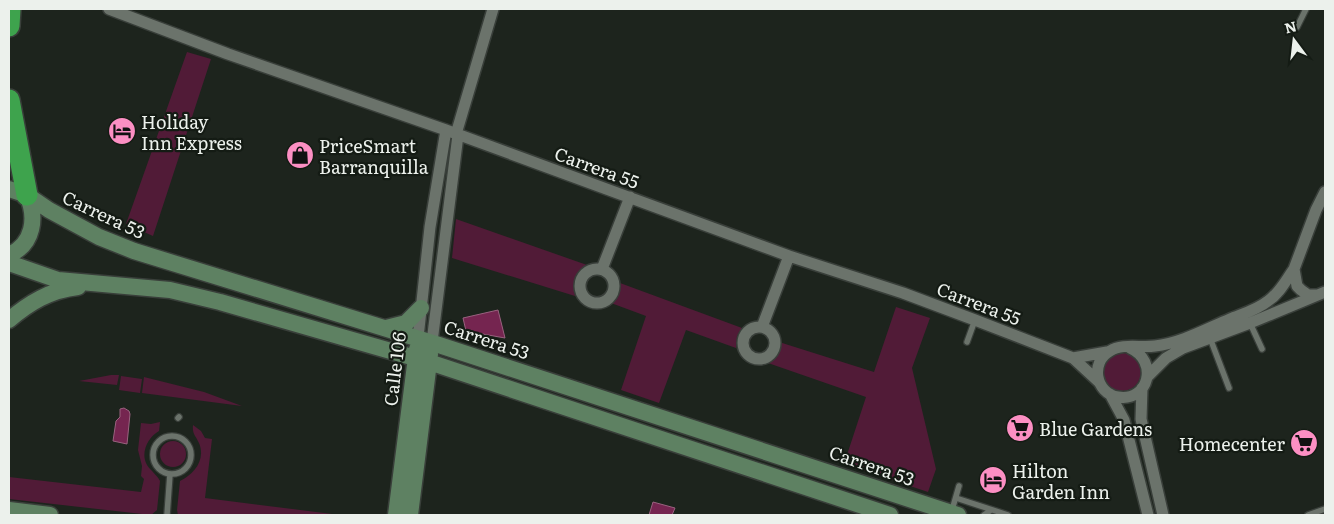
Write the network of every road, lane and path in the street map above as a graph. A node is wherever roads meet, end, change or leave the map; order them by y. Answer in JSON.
{"nodes":[{"id":1,"x":10,"y":9,"type":"edge"},
{"id":2,"x":109,"y":9,"type":"edge"},
{"id":3,"x":493,"y":9,"type":"edge"},
{"id":4,"x":1306,"y":9,"type":"edge"},
{"id":5,"x":9,"y":26,"type":"edge"},
{"id":6,"x":1297,"y":27,"type":"dead end"},
{"id":7,"x":9,"y":100,"type":"edge"},
{"id":8,"x":454,"y":133,"type":"junction"},
{"id":9,"x":479,"y":142,"type":"junction"},
{"id":10,"x":453,"y":171,"type":"junction"},
{"id":11,"x":18,"y":192,"type":"edge"},
{"id":12,"x":1325,"y":192,"type":"edge"},
{"id":13,"x":630,"y":197,"type":"junction"},
{"id":14,"x":430,"y":227,"type":"junction"},
{"id":15,"x":445,"y":233,"type":"junction"},
{"id":16,"x":9,"y":255,"type":"edge"},
{"id":17,"x":790,"y":256,"type":"junction"},
{"id":18,"x":9,"y":263,"type":"edge"},
{"id":19,"x":1294,"y":268,"type":"junction"},
{"id":20,"x":602,"y":269,"type":"dead end"},
{"id":21,"x":105,"y":285,"type":"junction"},
{"id":22,"x":1321,"y":293,"type":"edge"},
{"id":23,"x":421,"y":308,"type":"junction"},
{"id":24,"x":9,"y":320,"type":"edge"},
{"id":25,"x":975,"y":320,"type":"junction"},
{"id":26,"x":1250,"y":323,"type":"junction"},
{"id":27,"x":762,"y":327,"type":"dead end"},
{"id":28,"x":386,"y":328,"type":"junction"},
{"id":29,"x":1210,"y":338,"type":"junction"},
{"id":30,"x":425,"y":340,"type":"junction"},
{"id":31,"x":968,"y":342,"type":"dead end"},
{"id":32,"x":1130,"y":348,"type":"junction"},
{"id":33,"x":1262,"y":349,"type":"dead end"},
{"id":34,"x":1107,"y":352,"type":"junction"},
{"id":35,"x":1073,"y":358,"type":"junction"},
{"id":36,"x":422,"y":360,"type":"junction"},
{"id":37,"x":1148,"y":376,"type":"junction"},
{"id":38,"x":1099,"y":382,"type":"junction"},
{"id":39,"x":1142,"y":388,"type":"junction"},
{"id":40,"x":1229,"y":388,"type":"dead end"},
{"id":41,"x":1110,"y":394,"type":"junction"},
{"id":42,"x":170,"y":474,"type":"junction"},
{"id":43,"x":959,"y":486,"type":"dead end"},
{"id":44,"x":955,"y":509,"type":"edge"},
{"id":45,"x":1325,"y":509,"type":"edge"},
{"id":46,"x":9,"y":510,"type":"edge"},
{"id":47,"x":991,"y":510,"type":"junction"},
{"id":48,"x":50,"y":515,"type":"edge"},
{"id":49,"x":167,"y":515,"type":"edge"},
{"id":50,"x":396,"y":515,"type":"edge"},
{"id":51,"x":410,"y":515,"type":"edge"},
{"id":52,"x":890,"y":515,"type":"edge"},
{"id":53,"x":984,"y":515,"type":"edge"},
{"id":54,"x":1008,"y":515,"type":"edge"},
{"id":55,"x":1148,"y":515,"type":"edge"},
{"id":56,"x":1163,"y":515,"type":"edge"},
{"id":57,"x":1308,"y":515,"type":"edge"}],
"edges":[{"from":1,"to":5,"type":"highway"},
{"from":2,"to":8,"type":"street","name":"Carrera 55"},
{"from":3,"to":8,"type":"street","name":"Calle 106"},
{"from":4,"to":6,"type":"lane"},
{"from":7,"to":11,"type":"highway"},
{"from":8,"to":9,"type":"street","name":"Carrera 55"},
{"from":8,"to":10,"type":"street","name":"Calle 106"},
{"from":8,"to":14,"type":"street","name":"Calle 106"},
{"from":9,"to":10,"type":"street","name":"Calle 106"},
{"from":9,"to":13,"type":"street","name":"Carrera 55"},
{"from":10,"to":15,"type":"street","name":"Calle 106"},
{"from":11,"to":16,"type":"main road"},
{"from":11,"to":28,"type":"main road","name":"Carrera 53"},
{"from":12,"to":19,"type":"street"},
{"from":13,"to":17,"type":"street","name":"Carrera 55"},
{"from":13,"to":20,"type":"street"},
{"from":14,"to":15,"type":"lane"},
{"from":14,"to":23,"type":"street","name":"Calle 106"},
{"from":15,"to":30,"type":"street","name":"Calle 106"},
{"from":17,"to":25,"type":"street","name":"Carrera 55"},
{"from":17,"to":27,"type":"street"},
{"from":18,"to":21,"type":"main road"},
{"from":19,"to":22,"type":"street"},
{"from":19,"to":32,"type":"street"},
{"from":21,"to":24,"type":"main road"},
{"from":21,"to":36,"type":"main road"},
{"from":22,"to":26,"type":"street"},
{"from":23,"to":28,"type":"main road"},
{"from":23,"to":30,"type":"street","name":"Calle 106"},
{"from":25,"to":31,"type":"lane"},
{"from":25,"to":35,"type":"street","name":"Carrera 55"},
{"from":26,"to":29,"type":"street"},
{"from":26,"to":33,"type":"lane"},
{"from":28,"to":30,"type":"main road","name":"Carrera 53"},
{"from":29,"to":37,"type":"street"},
{"from":29,"to":40,"type":"lane"},
{"from":30,"to":36,"type":"main road","name":"Calle 106"},
{"from":30,"to":44,"type":"main road","name":"Carrera 53"},
{"from":32,"to":34,"type":"street"},
{"from":32,"to":37,"type":"street"},
{"from":34,"to":35,"type":"street"},
{"from":34,"to":38,"type":"street"},
{"from":35,"to":38,"type":"street","name":"Carrera 55"},
{"from":36,"to":50,"type":"main road","name":"Calle 106"},
{"from":36,"to":51,"type":"main road","name":"Calle 106"},
{"from":36,"to":52,"type":"main road"},
{"from":37,"to":39,"type":"street"},
{"from":38,"to":41,"type":"street"},
{"from":39,"to":41,"type":"street"},
{"from":39,"to":56,"type":"street"},
{"from":41,"to":55,"type":"street"},
{"from":42,"to":42,"type":"lane"},
{"from":42,"to":49,"type":"lane"},
{"from":43,"to":44,"type":"lane"},
{"from":44,"to":47,"type":"lane"},
{"from":45,"to":57,"type":"lane"},
{"from":46,"to":48,"type":"main road"},
{"from":47,"to":53,"type":"lane"},
{"from":47,"to":54,"type":"lane"}]}
